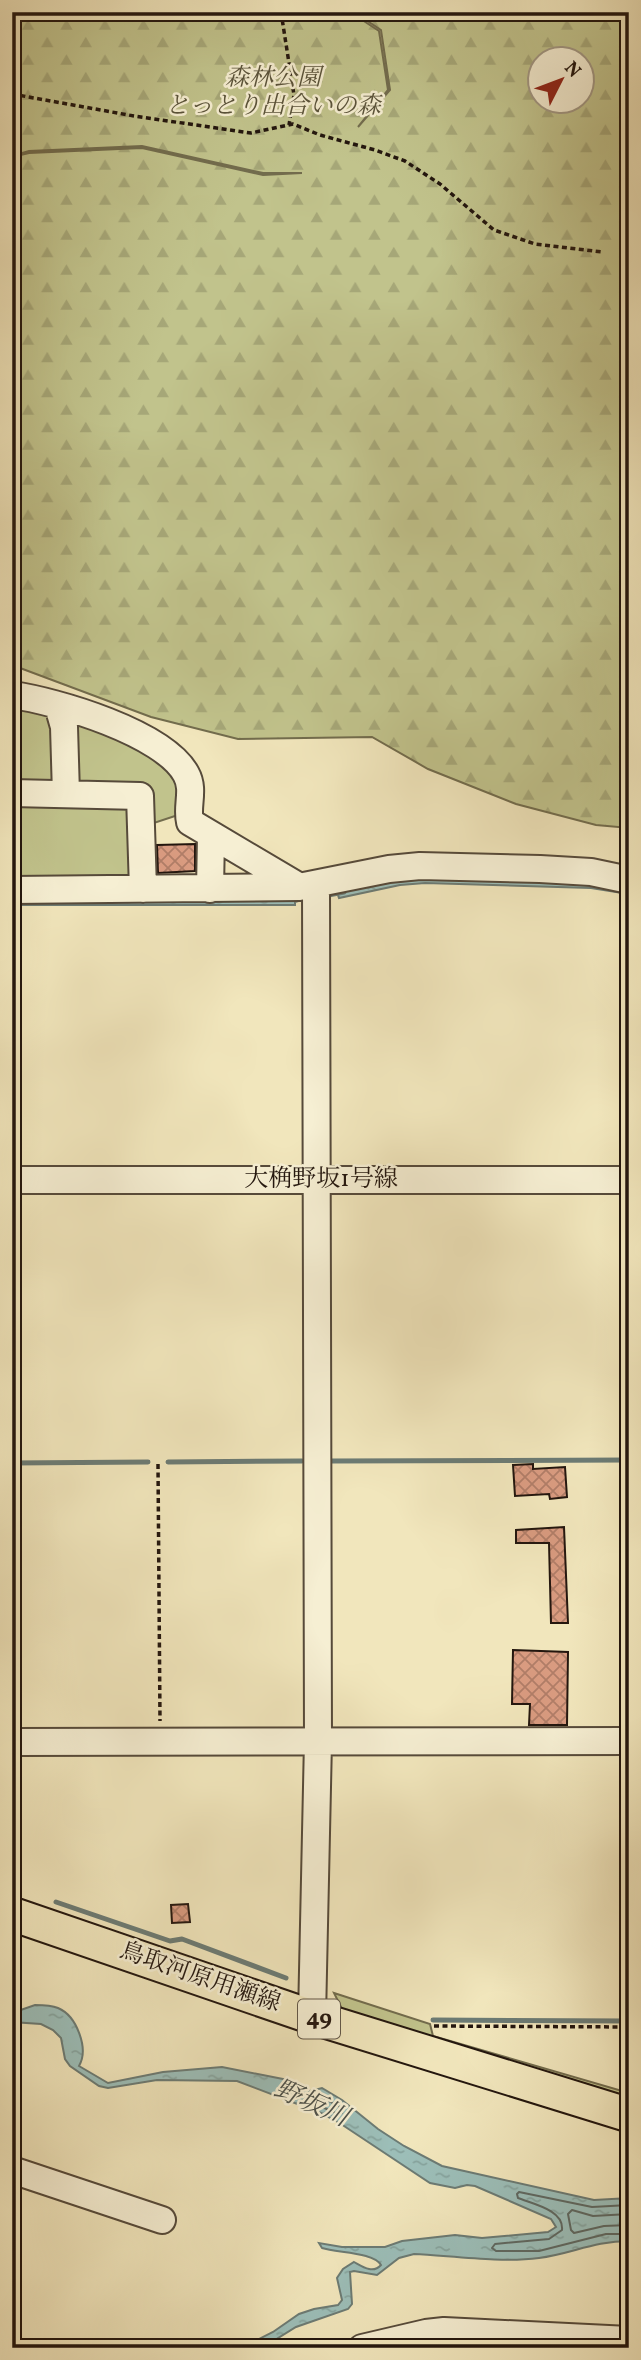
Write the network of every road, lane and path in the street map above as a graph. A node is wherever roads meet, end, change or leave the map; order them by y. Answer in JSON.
{"nodes":[{"id":1,"x":281,"y":12,"type":"edge"},
{"id":2,"x":12,"y":94,"type":"edge"},
{"id":3,"x":289,"y":125,"type":"junction"},
{"id":4,"x":602,"y":252,"type":"dead end"},
{"id":5,"x":12,"y":695,"type":"edge"},
{"id":6,"x":58,"y":706,"type":"junction"},
{"id":7,"x":12,"y":793,"type":"edge"},
{"id":8,"x":66,"y":794,"type":"junction"},
{"id":9,"x":211,"y":836,"type":"junction"},
{"id":10,"x":629,"y":880,"type":"edge"},
{"id":11,"x":307,"y":886,"type":"junction"},
{"id":12,"x":210,"y":889,"type":"junction"},
{"id":13,"x":12,"y":890,"type":"edge"},
{"id":14,"x":143,"y":890,"type":"junction"},
{"id":15,"x":12,"y":1180,"type":"edge"},
{"id":16,"x":317,"y":1180,"type":"junction"},
{"id":17,"x":629,"y":1180,"type":"edge"},
{"id":18,"x":158,"y":1464,"type":"dead end"},
{"id":19,"x":160,"y":1741,"type":"junction"},
{"id":20,"x":318,"y":1741,"type":"junction"},
{"id":21,"x":629,"y":1741,"type":"edge"},
{"id":22,"x":12,"y":1742,"type":"edge"},
{"id":23,"x":12,"y":1914,"type":"edge"},
{"id":24,"x":312,"y":2017,"type":"junction"},
{"id":25,"x":434,"y":2026,"type":"dead end"},
{"id":26,"x":629,"y":2027,"type":"edge"},
{"id":27,"x":629,"y":2115,"type":"edge"},
{"id":28,"x":12,"y":2170,"type":"edge"},
{"id":29,"x":162,"y":2220,"type":"dead end"},
{"id":30,"x":629,"y":2340,"type":"edge"},
{"id":31,"x":362,"y":2348,"type":"edge"}],
"edges":[{"from":1,"to":3,"type":"path"},
{"from":2,"to":3,"type":"path"},
{"from":3,"to":4,"type":"path"},
{"from":5,"to":6,"type":"street"},
{"from":6,"to":8,"type":"street"},
{"from":6,"to":9,"type":"street"},
{"from":7,"to":8,"type":"street"},
{"from":8,"to":14,"type":"street"},
{"from":9,"to":11,"type":"street"},
{"from":9,"to":12,"type":"street"},
{"from":10,"to":11,"type":"street"},
{"from":11,"to":12,"type":"street"},
{"from":11,"to":16,"type":"street"},
{"from":12,"to":14,"type":"street"},
{"from":13,"to":14,"type":"street"},
{"from":15,"to":16,"type":"street","name":"大桷野坂1号線"},
{"from":16,"to":17,"type":"street","name":"大桷野坂1号線"},
{"from":16,"to":20,"type":"street"},
{"from":18,"to":19,"type":"path"},
{"from":19,"to":20,"type":"street"},
{"from":19,"to":22,"type":"street"},
{"from":20,"to":21,"type":"street"},
{"from":20,"to":24,"type":"street"},
{"from":23,"to":24,"type":"main road","name":"鳥取河原用瀬線","number":"49"},
{"from":24,"to":27,"type":"main road","name":"鳥取河原用瀬線","number":"49"},
{"from":25,"to":26,"type":"path"},
{"from":28,"to":29,"type":"street"},
{"from":30,"to":31,"type":"street"}]}
